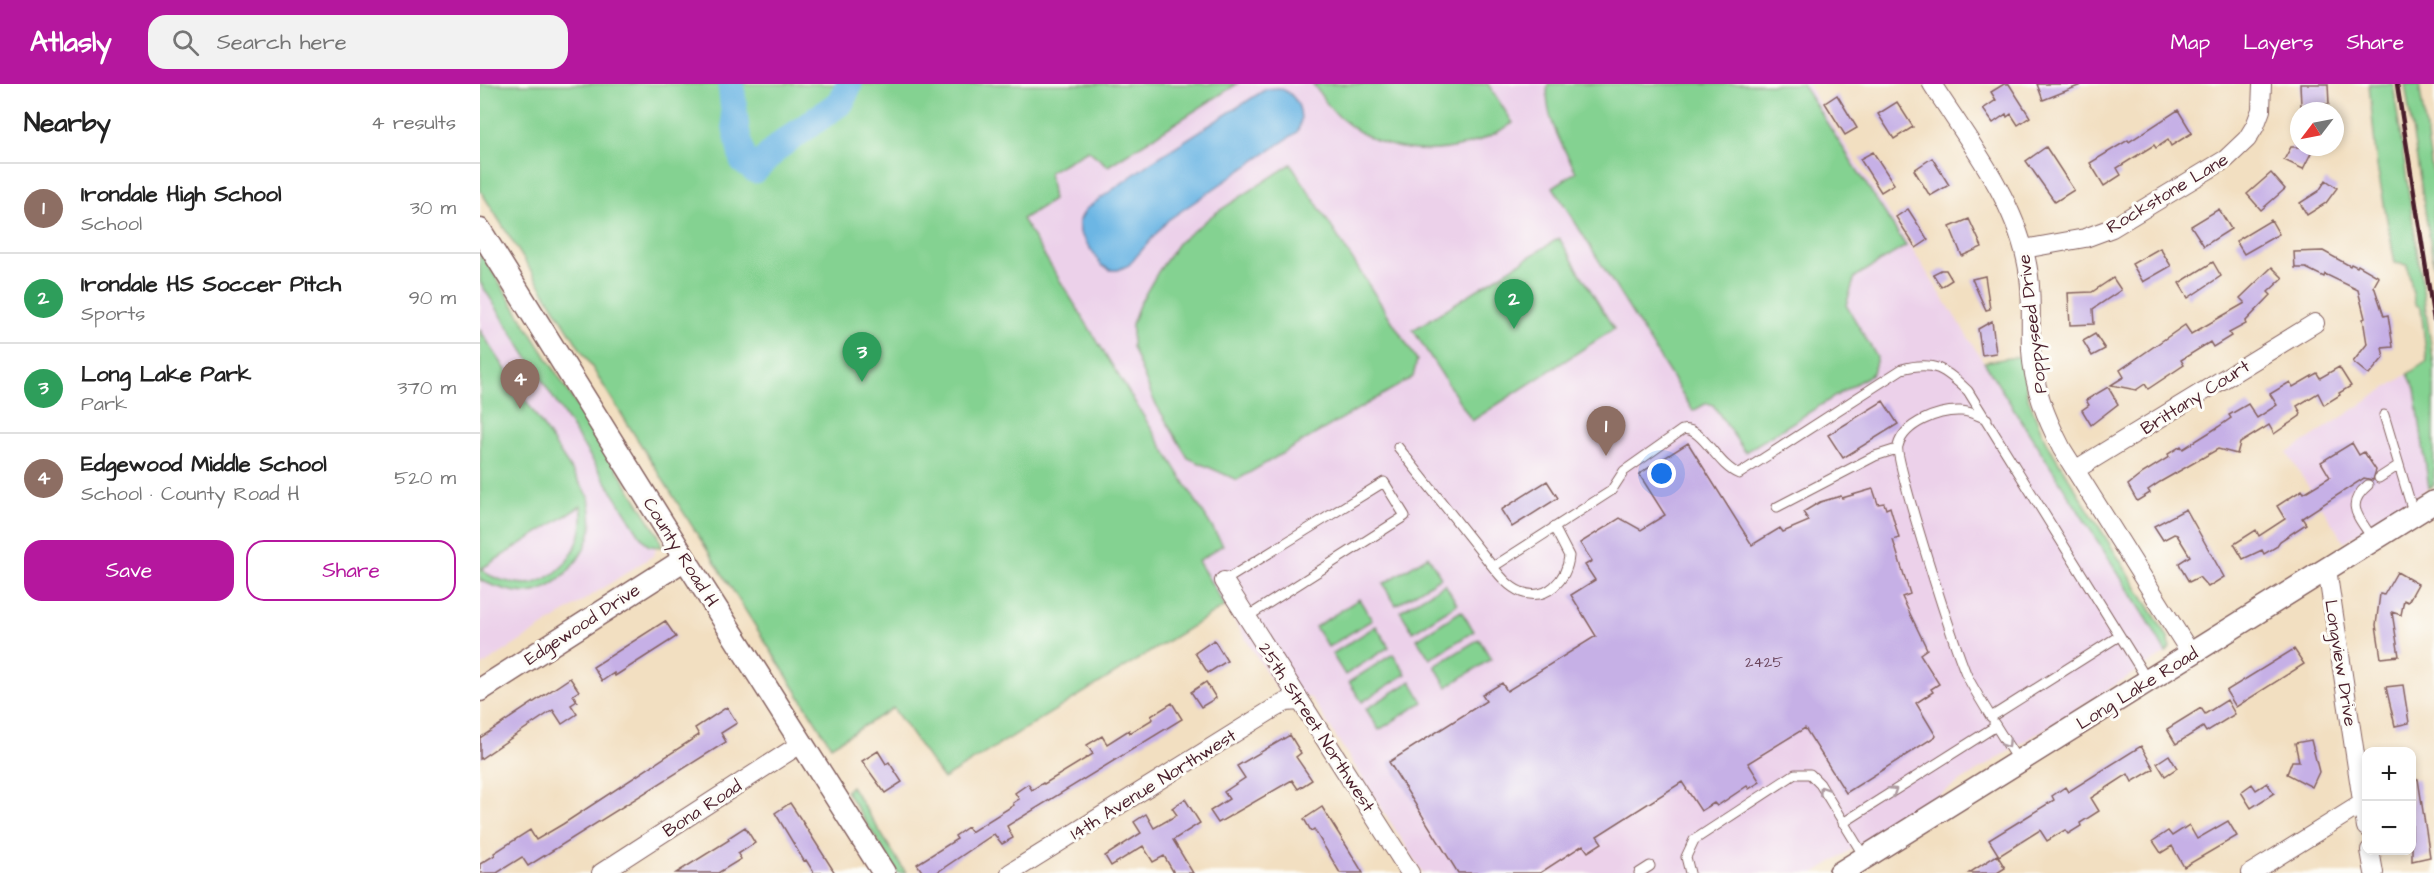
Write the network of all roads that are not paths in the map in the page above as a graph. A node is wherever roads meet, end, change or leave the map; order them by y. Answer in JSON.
{"nodes":[{"id":1,"x":1933,"y":84,"type":"edge"},
{"id":2,"x":2262,"y":84,"type":"edge"},
{"id":3,"x":480,"y":230,"type":"edge"},
{"id":4,"x":2024,"y":249,"type":"junction"},
{"id":5,"x":2315,"y":323,"type":"dead end"},
{"id":6,"x":2384,"y":415,"type":"dead end"},
{"id":7,"x":1987,"y":420,"type":"junction"},
{"id":8,"x":1398,"y":447,"type":"dead end"},
{"id":9,"x":1897,"y":449,"type":"junction"},
{"id":10,"x":2399,"y":465,"type":"junction"},
{"id":11,"x":2075,"y":470,"type":"junction"},
{"id":12,"x":2379,"y":478,"type":"dead end"},
{"id":13,"x":2368,"y":485,"type":"dead end"},
{"id":14,"x":2434,"y":502,"type":"edge"},
{"id":15,"x":1778,"y":507,"type":"dead end"},
{"id":16,"x":2414,"y":514,"type":"junction"},
{"id":17,"x":1554,"y":527,"type":"junction"},
{"id":18,"x":2373,"y":540,"type":"junction"},
{"id":19,"x":685,"y":559,"type":"junction"},
{"id":20,"x":1492,"y":567,"type":"junction"},
{"id":21,"x":2327,"y":569,"type":"junction"},
{"id":22,"x":1224,"y":581,"type":"joint"},
{"id":23,"x":1247,"y":618,"type":"junction"},
{"id":24,"x":2119,"y":636,"type":"junction"},
{"id":25,"x":2191,"y":654,"type":"junction"},
{"id":26,"x":2148,"y":681,"type":"junction"},
{"id":27,"x":480,"y":690,"type":"edge"},
{"id":28,"x":1299,"y":701,"type":"junction"},
{"id":29,"x":1993,"y":722,"type":"junction"},
{"id":30,"x":802,"y":743,"type":"junction"},
{"id":31,"x":2018,"y":761,"type":"junction"},
{"id":32,"x":2363,"y":801,"type":"edge"},
{"id":33,"x":2362,"y":804,"type":"edge"},
{"id":34,"x":1843,"y":822,"type":"junction"},
{"id":35,"x":2371,"y":855,"type":"edge"},
{"id":36,"x":1865,"y":858,"type":"junction"},
{"id":37,"x":1650,"y":866,"type":"dead end"},
{"id":38,"x":601,"y":873,"type":"edge"},
{"id":39,"x":884,"y":873,"type":"edge"},
{"id":40,"x":1010,"y":873,"type":"edge"},
{"id":41,"x":1410,"y":873,"type":"edge"},
{"id":42,"x":1639,"y":873,"type":"edge"},
{"id":43,"x":1690,"y":873,"type":"edge"},
{"id":44,"x":1840,"y":873,"type":"edge"},
{"id":45,"x":2251,"y":873,"type":"edge"},
{"id":46,"x":2374,"y":873,"type":"edge"}],
"edges":[{"from":1,"to":4,"type":"street","name":"Poppyseed Drive"},
{"from":2,"to":4,"type":"street","name":"Rockstone Lane"},
{"from":3,"to":19,"type":"street","name":"County Road H"},
{"from":4,"to":11,"type":"street","name":"Poppyseed Drive"},
{"from":5,"to":11,"type":"street","name":"Brittany Court"},
{"from":6,"to":10,"type":"lane"},
{"from":7,"to":9,"type":"lane"},
{"from":7,"to":17,"type":"lane"},
{"from":7,"to":24,"type":"lane"},
{"from":8,"to":20,"type":"lane"},
{"from":9,"to":15,"type":"lane"},
{"from":9,"to":29,"type":"lane"},
{"from":10,"to":12,"type":"lane"},
{"from":10,"to":16,"type":"lane"},
{"from":11,"to":25,"type":"street","name":"Poppyseed Drive"},
{"from":13,"to":18,"type":"lane"},
{"from":14,"to":16,"type":"street","name":"Long Lake Road"},
{"from":16,"to":18,"type":"street","name":"Long Lake Road"},
{"from":17,"to":20,"type":"lane"},
{"from":17,"to":20,"type":"lane"},
{"from":18,"to":21,"type":"street","name":"Long Lake Road"},
{"from":19,"to":27,"type":"street","name":"Edgewood Drive"},
{"from":19,"to":30,"type":"street","name":"County Road H"},
{"from":21,"to":25,"type":"street","name":"Long Lake Road"},
{"from":21,"to":32,"type":"street","name":"Longview Drive"},
{"from":22,"to":23,"type":"street","name":"25th Street Northwest"},
{"from":22,"to":23,"type":"lane"},
{"from":23,"to":28,"type":"street","name":"25th Street Northwest"},
{"from":24,"to":26,"type":"lane"},
{"from":24,"to":29,"type":"lane"},
{"from":25,"to":26,"type":"street","name":"Long Lake Road"},
{"from":26,"to":31,"type":"street","name":"Long Lake Road"},
{"from":28,"to":40,"type":"street","name":"14th Avenue Northwest"},
{"from":28,"to":41,"type":"street","name":"25th Street Northwest"},
{"from":29,"to":31,"type":"lane","one_way":true},
{"from":34,"to":29,"type":"lane","one_way":true},
{"from":30,"to":38,"type":"street","name":"Bona Road"},
{"from":30,"to":39,"type":"street","name":"County Road H"},
{"from":31,"to":36,"type":"street","name":"Long Lake Road"},
{"from":33,"to":45,"type":"street"},
{"from":34,"to":36,"type":"lane"},
{"from":34,"to":43,"type":"lane","one_way":true},
{"from":35,"to":46,"type":"street"},
{"from":36,"to":44,"type":"street","name":"Long Lake Road"},
{"from":37,"to":42,"type":"lane"}]}
